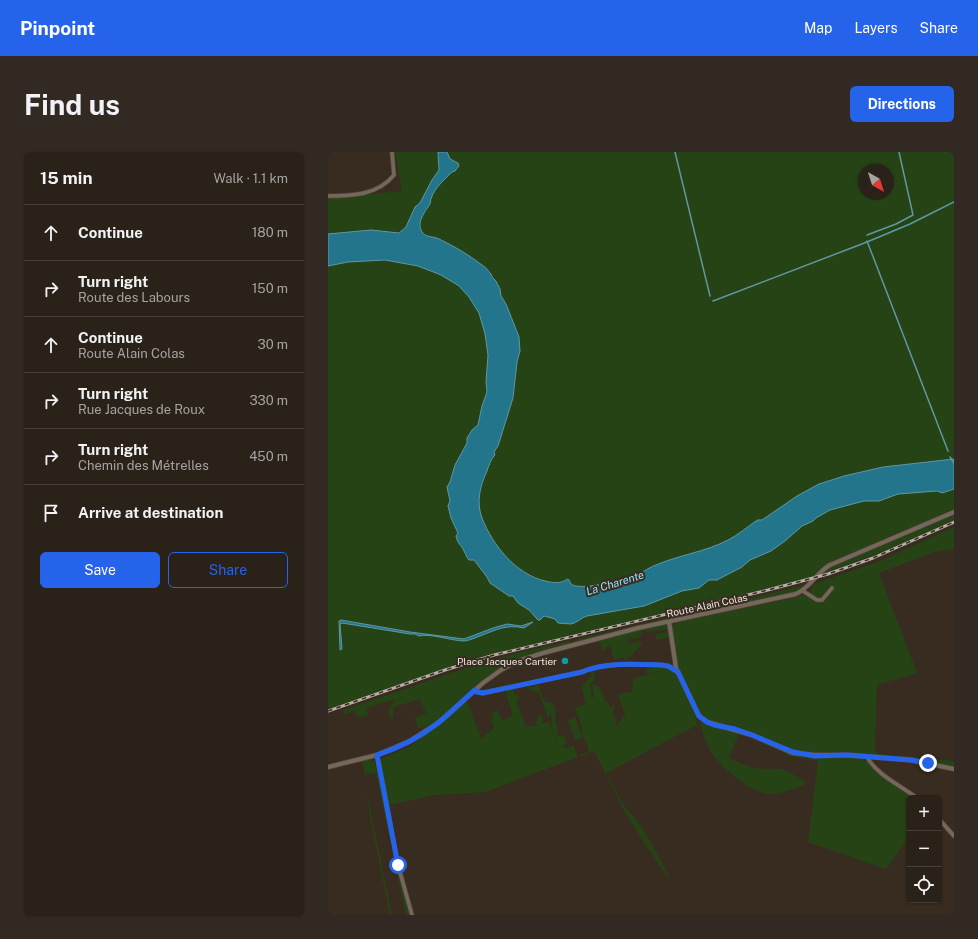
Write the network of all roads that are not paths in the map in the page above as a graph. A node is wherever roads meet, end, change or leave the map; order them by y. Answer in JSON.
{"nodes":[{"id":1,"x":392,"y":152,"type":"edge"},
{"id":2,"x":328,"y":196,"type":"edge"},
{"id":3,"x":954,"y":512,"type":"edge"},
{"id":4,"x":832,"y":588,"type":"dead end"},
{"id":5,"x":803,"y":591,"type":"junction"},
{"id":6,"x":669,"y":621,"type":"junction"},
{"id":7,"x":678,"y":672,"type":"junction"},
{"id":8,"x":475,"y":690,"type":"junction"},
{"id":9,"x":377,"y":755,"type":"junction"},
{"id":10,"x":867,"y":757,"type":"junction"},
{"id":11,"x":328,"y":767,"type":"edge"},
{"id":12,"x":954,"y":769,"type":"edge"},
{"id":13,"x":913,"y":795,"type":"edge"},
{"id":14,"x":942,"y":822,"type":"edge"},
{"id":15,"x":954,"y":836,"type":"edge"},
{"id":16,"x":412,"y":915,"type":"edge"}],
"edges":[{"from":1,"to":2,"type":"street"},
{"from":3,"to":5,"type":"street","name":"Route Alain Colas"},
{"from":4,"to":5,"type":"street"},
{"from":5,"to":6,"type":"street","name":"Route Alain Colas"},
{"from":6,"to":7,"type":"street"},
{"from":6,"to":8,"type":"street","name":"Route Alain Colas"},
{"from":7,"to":8,"type":"street"},
{"from":7,"to":10,"type":"street"},
{"from":8,"to":9,"type":"street","name":"Route Alain Colas"},
{"from":9,"to":11,"type":"street","name":"Route Alain Colas"},
{"from":9,"to":16,"type":"street"},
{"from":10,"to":12,"type":"street"},
{"from":10,"to":13,"type":"street"},
{"from":14,"to":15,"type":"street"}]}
